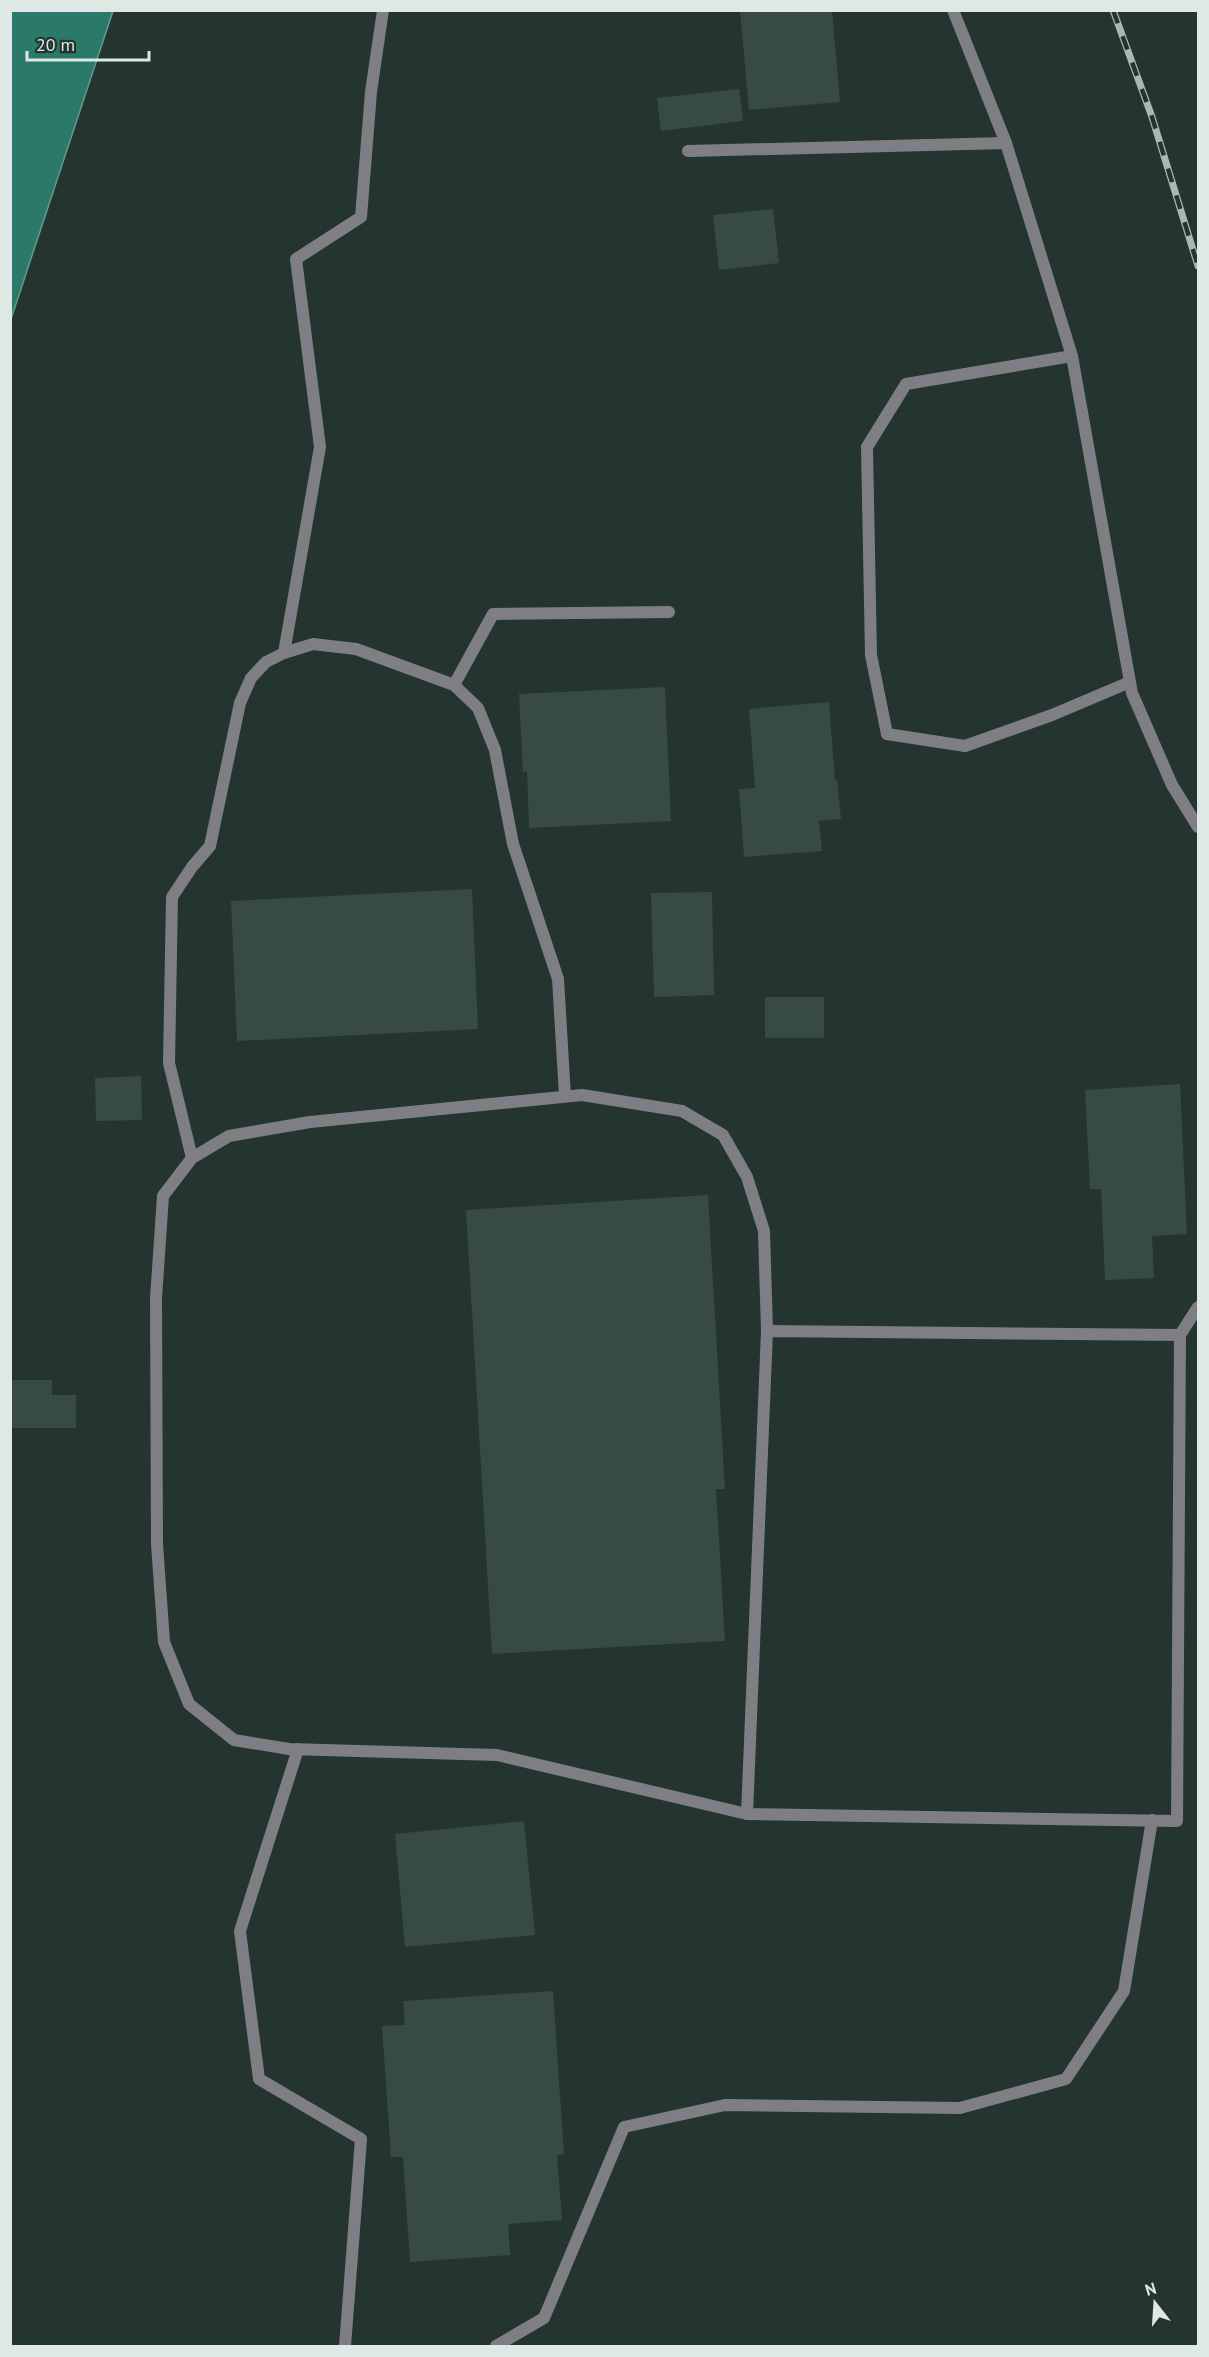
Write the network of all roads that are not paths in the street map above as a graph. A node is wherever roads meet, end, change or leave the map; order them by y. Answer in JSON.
{"nodes":[{"id":1,"x":383,"y":10,"type":"edge"},
{"id":2,"x":953,"y":10,"type":"edge"},
{"id":3,"x":1006,"y":143,"type":"junction"},
{"id":4,"x":688,"y":151,"type":"dead end"},
{"id":5,"x":1072,"y":356,"type":"junction"},
{"id":6,"x":669,"y":612,"type":"dead end"},
{"id":7,"x":285,"y":652,"type":"junction"},
{"id":8,"x":1130,"y":682,"type":"junction"},
{"id":9,"x":454,"y":685,"type":"junction"},
{"id":10,"x":1198,"y":827,"type":"edge"},
{"id":11,"x":566,"y":1096,"type":"junction"},
{"id":12,"x":192,"y":1158,"type":"junction"},
{"id":13,"x":1198,"y":1307,"type":"edge"},
{"id":14,"x":767,"y":1331,"type":"junction"},
{"id":15,"x":1180,"y":1335,"type":"junction"},
{"id":16,"x":298,"y":1749,"type":"junction"},
{"id":17,"x":747,"y":1814,"type":"junction"},
{"id":18,"x":1152,"y":1820,"type":"junction"},
{"id":19,"x":345,"y":2346,"type":"edge"},
{"id":20,"x":496,"y":2346,"type":"edge"}],
"edges":[{"from":1,"to":7,"type":"lane"},
{"from":2,"to":3,"type":"lane"},
{"from":3,"to":4,"type":"lane"},
{"from":3,"to":5,"type":"lane"},
{"from":5,"to":8,"type":"lane"},
{"from":5,"to":8,"type":"lane"},
{"from":6,"to":9,"type":"lane"},
{"from":7,"to":9,"type":"lane"},
{"from":7,"to":12,"type":"lane"},
{"from":8,"to":10,"type":"lane"},
{"from":9,"to":11,"type":"lane"},
{"from":11,"to":12,"type":"lane"},
{"from":11,"to":14,"type":"lane"},
{"from":12,"to":16,"type":"lane"},
{"from":13,"to":15,"type":"lane"},
{"from":14,"to":15,"type":"lane"},
{"from":14,"to":17,"type":"lane"},
{"from":15,"to":18,"type":"lane"},
{"from":16,"to":17,"type":"lane"},
{"from":16,"to":19,"type":"lane"},
{"from":17,"to":18,"type":"lane"},
{"from":18,"to":20,"type":"lane"}]}
